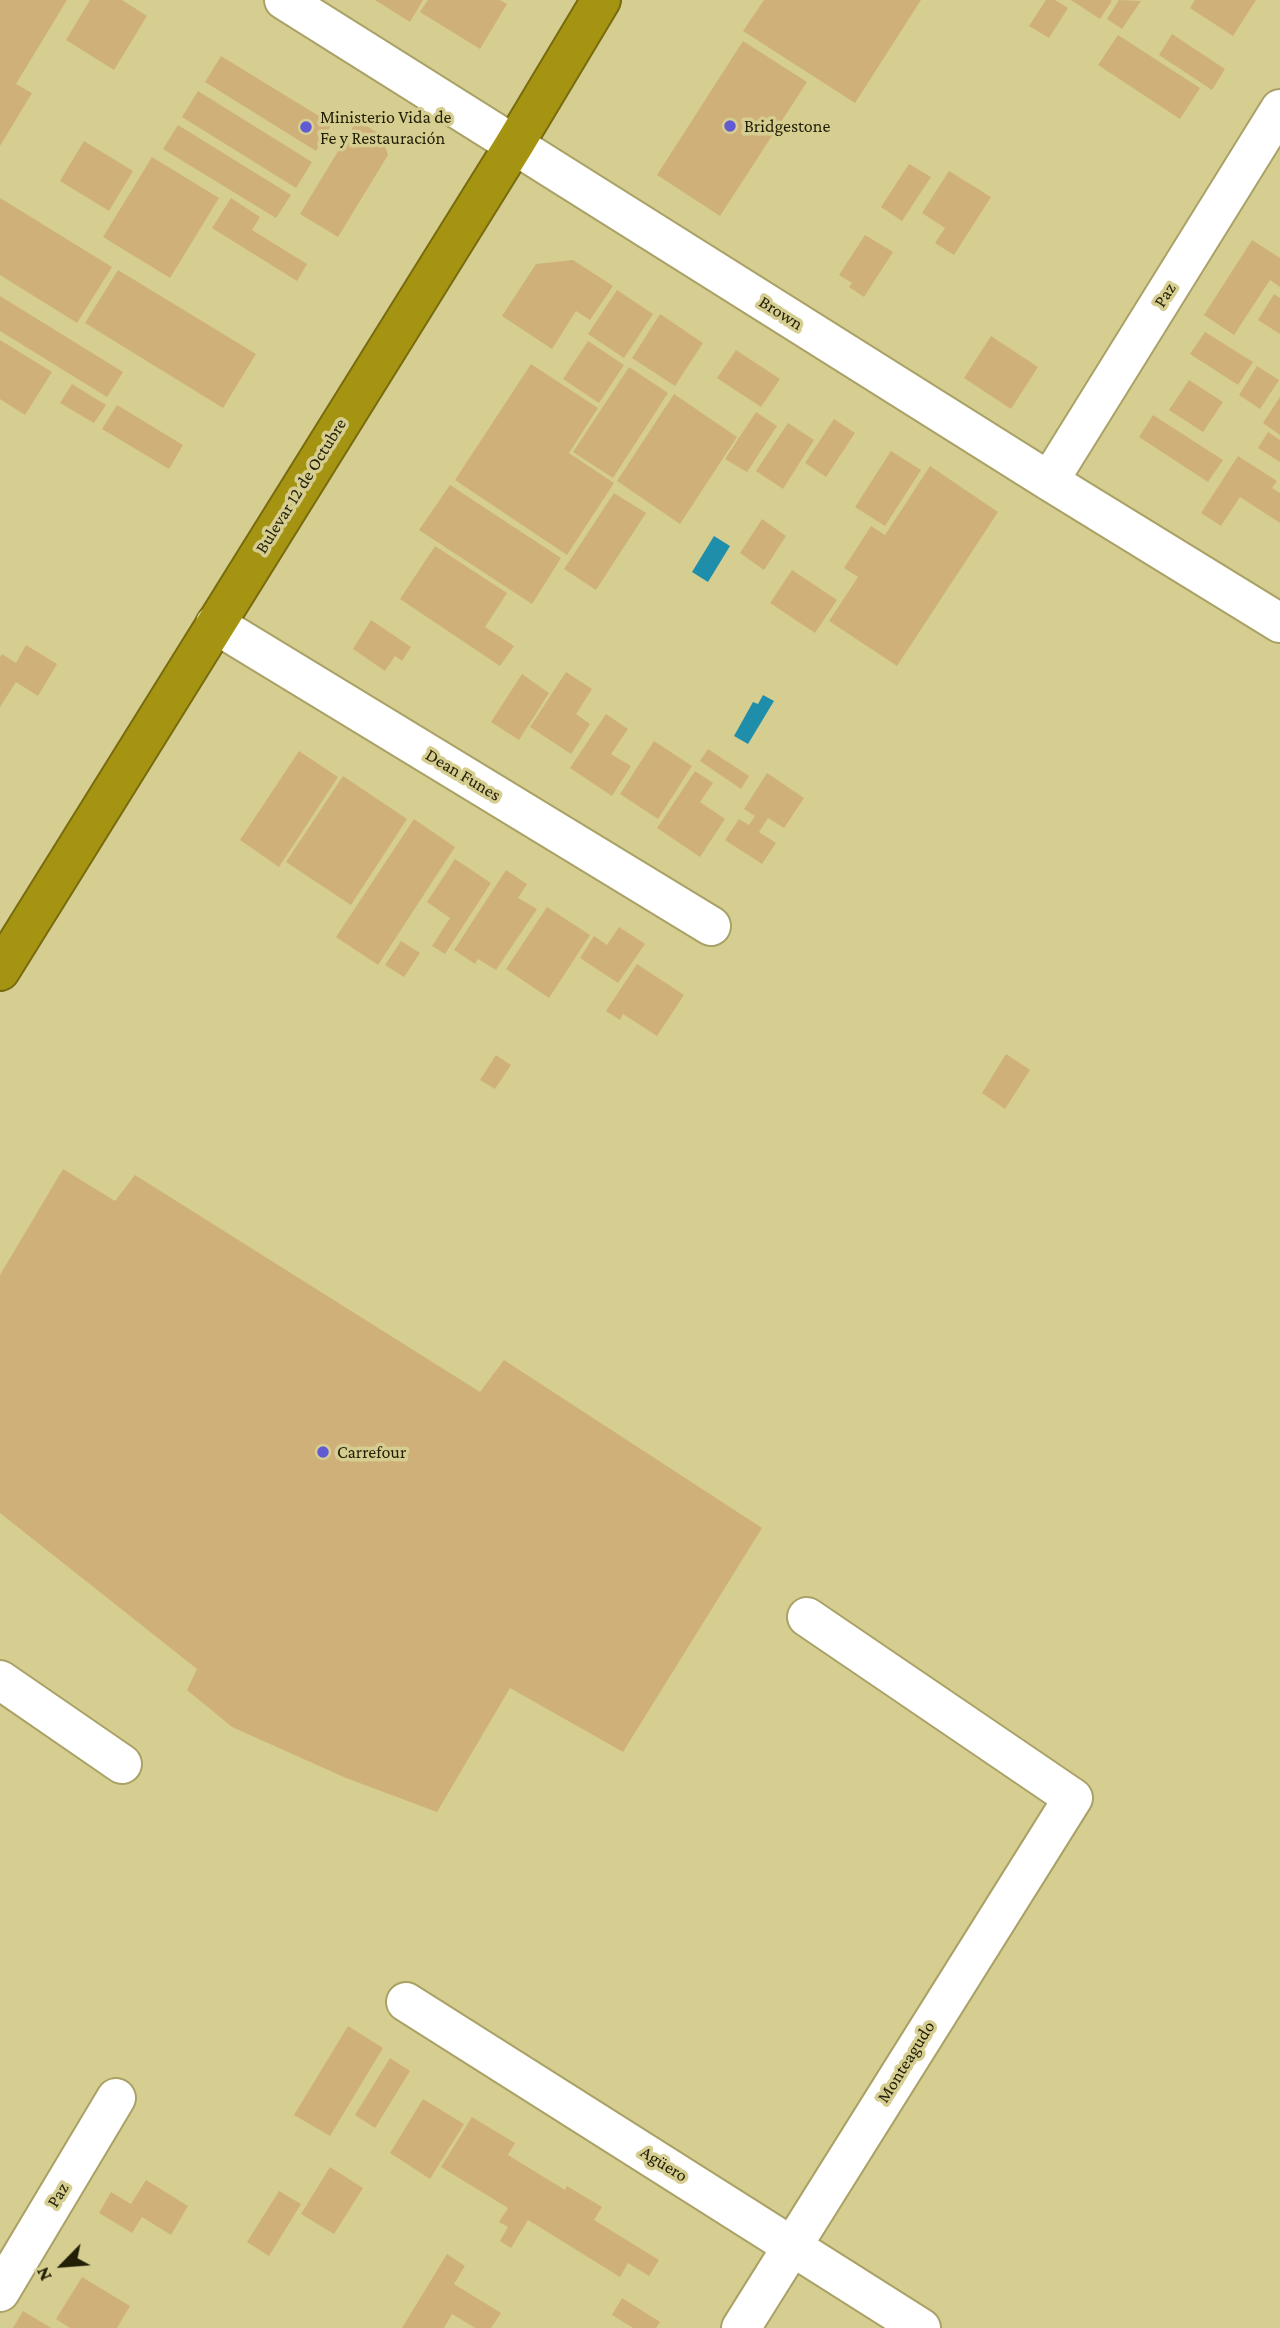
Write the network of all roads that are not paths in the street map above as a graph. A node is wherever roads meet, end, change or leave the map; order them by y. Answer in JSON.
{"nodes":[{"id":1,"x":285,"y":0,"type":"edge"},
{"id":2,"x":601,"y":0,"type":"edge"},
{"id":3,"x":1280,"y":109,"type":"edge"},
{"id":4,"x":514,"y":145,"type":"junction"},
{"id":5,"x":1049,"y":481,"type":"junction"},
{"id":6,"x":1280,"y":623,"type":"edge"},
{"id":7,"x":215,"y":624,"type":"junction"},
{"id":8,"x":711,"y":926,"type":"dead end"},
{"id":9,"x":0,"y":971,"type":"edge"},
{"id":10,"x":807,"y":1617,"type":"dead end"},
{"id":11,"x":0,"y":1680,"type":"edge"},
{"id":12,"x":122,"y":1764,"type":"dead end"},
{"id":13,"x":406,"y":2002,"type":"dead end"},
{"id":14,"x":116,"y":2098,"type":"dead end"},
{"id":15,"x":792,"y":2244,"type":"junction"},
{"id":16,"x":0,"y":2292,"type":"edge"},
{"id":17,"x":741,"y":2328,"type":"edge"},
{"id":18,"x":921,"y":2328,"type":"edge"}],
"edges":[{"from":1,"to":4,"type":"street","name":"Brown"},
{"from":2,"to":4,"type":"highway","name":"Bulevar 12 de Octubre"},
{"from":3,"to":5,"type":"street","name":"Paz"},
{"from":4,"to":5,"type":"street","name":"Brown"},
{"from":4,"to":7,"type":"highway","name":"Bulevar 12 de Octubre"},
{"from":5,"to":6,"type":"street","name":"Brown"},
{"from":7,"to":8,"type":"street","name":"Dean Funes"},
{"from":7,"to":9,"type":"highway","name":"Bulevar 12 de Octubre"},
{"from":10,"to":15,"type":"street","name":"Monteagudo"},
{"from":11,"to":12,"type":"street"},
{"from":13,"to":15,"type":"street","name":"Agüero"},
{"from":14,"to":16,"type":"street","name":"Paz"},
{"from":15,"to":17,"type":"street","name":"Monteagudo"},
{"from":15,"to":18,"type":"street","name":"Agüero"}]}
